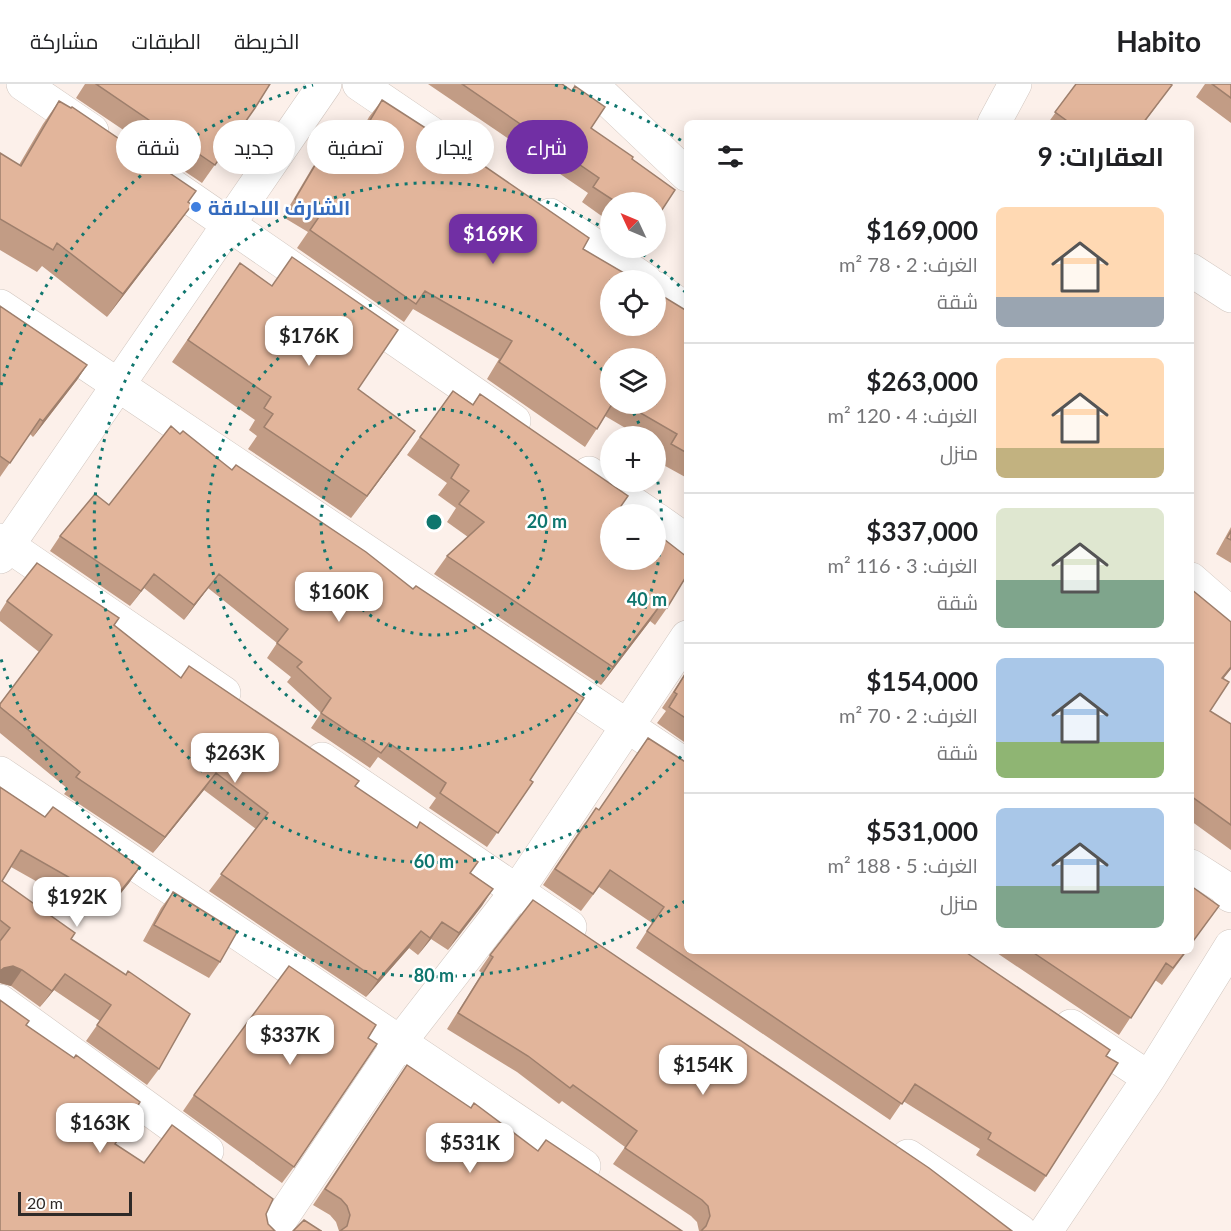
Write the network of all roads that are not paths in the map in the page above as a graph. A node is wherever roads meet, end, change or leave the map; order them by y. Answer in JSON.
{"nodes":[{"id":1,"x":23,"y":84,"type":"edge"},
{"id":2,"x":325,"y":84,"type":"edge"},
{"id":3,"x":359,"y":84,"type":"edge"},
{"id":4,"x":591,"y":84,"type":"edge"},
{"id":5,"x":1015,"y":84,"type":"edge"},
{"id":6,"x":996,"y":120,"type":"edge"},
{"id":7,"x":416,"y":123,"type":"edge"},
{"id":8,"x":684,"y":172,"type":"edge"},
{"id":9,"x":524,"y":197,"type":"edge"},
{"id":10,"x":228,"y":223,"type":"junction"},
{"id":11,"x":630,"y":270,"type":"edge"},
{"id":12,"x":1194,"y":272,"type":"edge"},
{"id":13,"x":666,"y":295,"type":"edge"},
{"id":14,"x":1231,"y":296,"type":"edge"},
{"id":15,"x":0,"y":306,"type":"edge"},
{"id":16,"x":684,"y":308,"type":"edge"},
{"id":17,"x":118,"y":385,"type":"junction"},
{"id":18,"x":634,"y":504,"type":"edge"},
{"id":19,"x":666,"y":526,"type":"edge"},
{"id":20,"x":684,"y":539,"type":"edge"},
{"id":21,"x":3,"y":548,"type":"edge"},
{"id":22,"x":1194,"y":582,"type":"edge"},
{"id":23,"x":1231,"y":614,"type":"edge"},
{"id":24,"x":684,"y":642,"type":"edge"},
{"id":25,"x":253,"y":712,"type":"edge"},
{"id":26,"x":628,"y":726,"type":"junction"},
{"id":27,"x":302,"y":745,"type":"edge"},
{"id":28,"x":684,"y":764,"type":"edge"},
{"id":29,"x":0,"y":773,"type":"edge"},
{"id":30,"x":1194,"y":868,"type":"edge"},
{"id":31,"x":517,"y":891,"type":"junction"},
{"id":32,"x":1231,"y":896,"type":"edge"},
{"id":33,"x":596,"y":945,"type":"edge"},
{"id":34,"x":1231,"y":946,"type":"edge"},
{"id":35,"x":0,"y":1001,"type":"edge"},
{"id":36,"x":1050,"y":1011,"type":"edge"},
{"id":37,"x":400,"y":1042,"type":"junction"},
{"id":38,"x":1149,"y":1078,"type":"junction"},
{"id":39,"x":882,"y":1138,"type":"edge"},
{"id":40,"x":230,"y":1168,"type":"edge"},
{"id":41,"x":612,"y":1185,"type":"edge"},
{"id":42,"x":285,"y":1216,"type":"edge"},
{"id":43,"x":1020,"y":1231,"type":"edge"},
{"id":44,"x":1046,"y":1231,"type":"edge"}],
"edges":[{"from":1,"to":10,"type":"street"},
{"from":2,"to":10,"type":"street"},
{"from":3,"to":7,"type":"street"},
{"from":4,"to":8,"type":"street"},
{"from":5,"to":6,"type":"street"},
{"from":9,"to":11,"type":"street"},
{"from":10,"to":17,"type":"street"},
{"from":10,"to":18,"type":"street"},
{"from":12,"to":14,"type":"street"},
{"from":13,"to":16,"type":"street"},
{"from":15,"to":17,"type":"street"},
{"from":17,"to":21,"type":"street"},
{"from":17,"to":26,"type":"street"},
{"from":19,"to":20,"type":"street"},
{"from":21,"to":25,"type":"street"},
{"from":22,"to":23,"type":"street"},
{"from":24,"to":26,"type":"street"},
{"from":26,"to":28,"type":"street"},
{"from":26,"to":31,"type":"street"},
{"from":27,"to":31,"type":"street"},
{"from":29,"to":37,"type":"street"},
{"from":30,"to":32,"type":"street"},
{"from":31,"to":33,"type":"street"},
{"from":31,"to":37,"type":"street"},
{"from":34,"to":38,"type":"street"},
{"from":35,"to":40,"type":"street"},
{"from":36,"to":38,"type":"street"},
{"from":37,"to":41,"type":"street"},
{"from":37,"to":42,"type":"street"},
{"from":38,"to":44,"type":"street"},
{"from":39,"to":43,"type":"street"}]}
